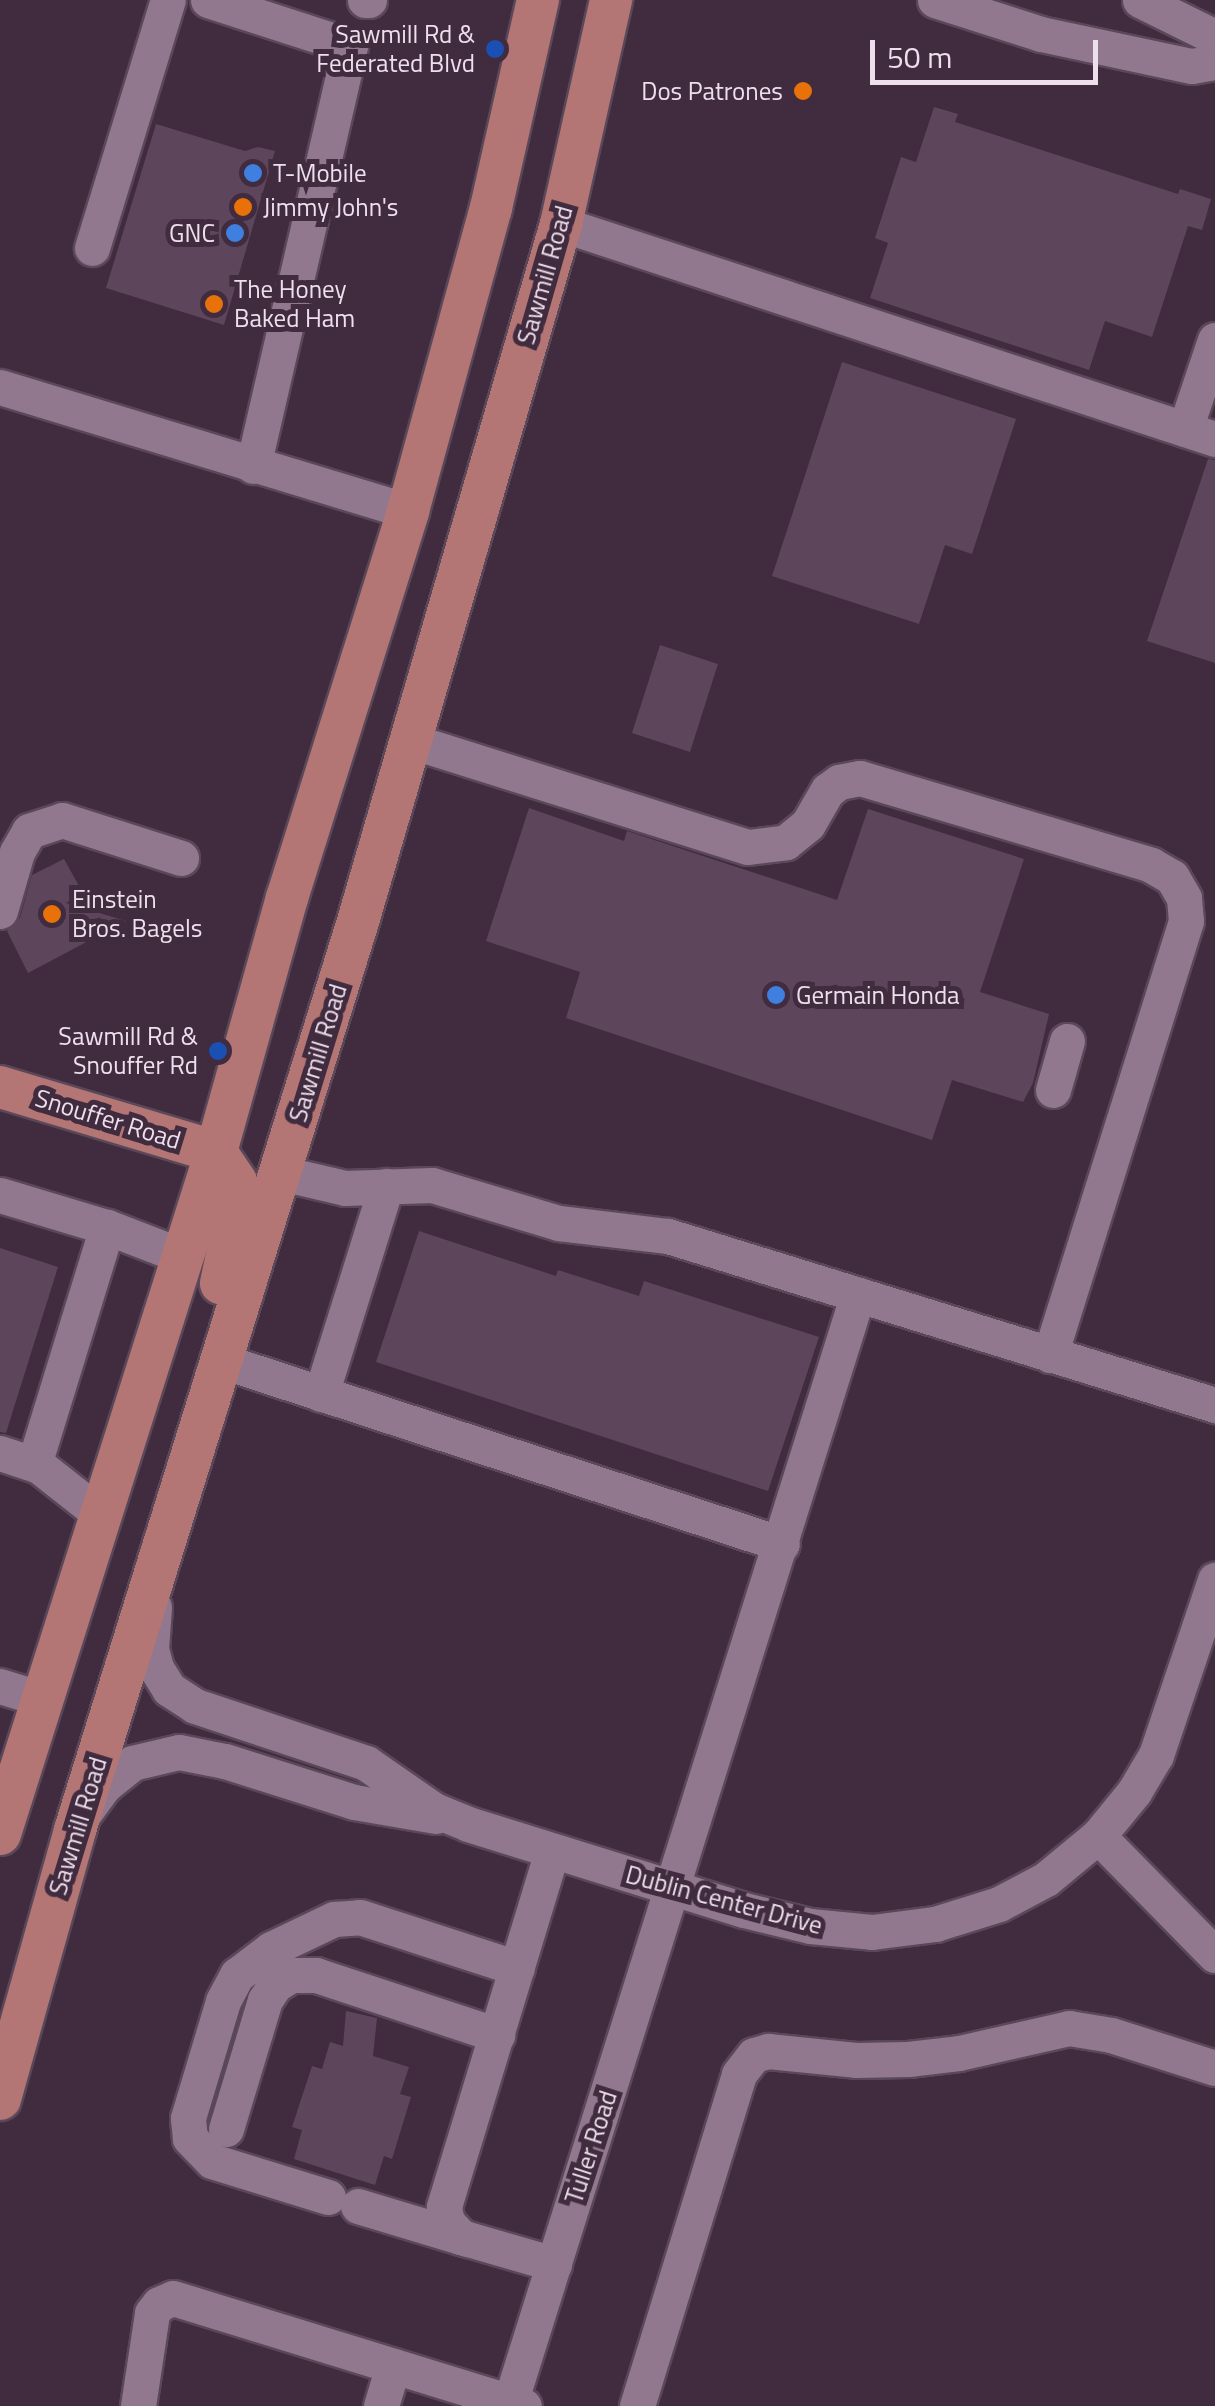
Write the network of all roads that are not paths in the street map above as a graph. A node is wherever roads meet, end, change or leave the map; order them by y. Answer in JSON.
{"nodes":[{"id":1,"x":168,"y":0,"type":"edge"},
{"id":2,"x":208,"y":0,"type":"edge"},
{"id":3,"x":538,"y":0,"type":"edge"},
{"id":4,"x":611,"y":0,"type":"edge"},
{"id":5,"x":935,"y":0,"type":"edge"},
{"id":6,"x":1164,"y":5,"type":"edge"},
{"id":7,"x":1215,"y":37,"type":"edge"},
{"id":8,"x":1215,"y":62,"type":"edge"},
{"id":9,"x":562,"y":224,"type":"junction"},
{"id":10,"x":92,"y":248,"type":"dead end"},
{"id":11,"x":1215,"y":340,"type":"edge"},
{"id":12,"x":0,"y":387,"type":"edge"},
{"id":13,"x":1200,"y":434,"type":"edge"},
{"id":14,"x":253,"y":466,"type":"junction"},
{"id":15,"x":408,"y":511,"type":"junction"},
{"id":16,"x":408,"y":740,"type":"junction"},
{"id":17,"x":181,"y":858,"type":"dead end"},
{"id":18,"x":0,"y":911,"type":"edge"},
{"id":19,"x":1200,"y":925,"type":"edge"},
{"id":20,"x":1067,"y":1041,"type":"dead end"},
{"id":21,"x":0,"y":1087,"type":"edge"},
{"id":22,"x":1054,"y":1090,"type":"dead end"},
{"id":23,"x":216,"y":1152,"type":"junction"},
{"id":24,"x":281,"y":1173,"type":"junction"},
{"id":25,"x":386,"y":1186,"type":"junction"},
{"id":26,"x":0,"y":1195,"type":"edge"},
{"id":27,"x":107,"y":1227,"type":"junction"},
{"id":28,"x":182,"y":1256,"type":"junction"},
{"id":29,"x":858,"y":1294,"type":"junction"},
{"id":30,"x":1050,"y":1355,"type":"junction"},
{"id":31,"x":222,"y":1361,"type":"junction"},
{"id":32,"x":321,"y":1394,"type":"junction"},
{"id":33,"x":1215,"y":1406,"type":"edge"},
{"id":34,"x":195,"y":1449,"type":"junction"},
{"id":35,"x":0,"y":1453,"type":"edge"},
{"id":36,"x":34,"y":1464,"type":"junction"},
{"id":37,"x":100,"y":1514,"type":"junction"},
{"id":38,"x":782,"y":1544,"type":"junction"},
{"id":39,"x":163,"y":1552,"type":"junction"},
{"id":40,"x":1215,"y":1580,"type":"edge"},
{"id":41,"x":0,"y":1686,"type":"edge"},
{"id":42,"x":42,"y":1698,"type":"junction"},
{"id":43,"x":468,"y":1824,"type":"junction"},
{"id":44,"x":75,"y":1830,"type":"junction"},
{"id":45,"x":0,"y":1834,"type":"edge"},
{"id":46,"x":1098,"y":1836,"type":"junction"},
{"id":47,"x":552,"y":1851,"type":"junction"},
{"id":48,"x":673,"y":1889,"type":"junction"},
{"id":49,"x":1215,"y":1955,"type":"edge"},
{"id":50,"x":278,"y":1963,"type":"junction"},
{"id":51,"x":517,"y":1968,"type":"junction"},
{"id":52,"x":496,"y":2035,"type":"junction"},
{"id":53,"x":1215,"y":2068,"type":"edge"},
{"id":54,"x":0,"y":2098,"type":"edge"},
{"id":55,"x":226,"y":2129,"type":"dead end"},
{"id":56,"x":467,"y":2239,"type":"junction"},
{"id":57,"x":554,"y":2264,"type":"junction"},
{"id":58,"x":394,"y":2366,"type":"junction"},
{"id":59,"x":515,"y":2405,"type":"edge"},
{"id":60,"x":138,"y":2406,"type":"edge"},
{"id":61,"x":381,"y":2406,"type":"edge"},
{"id":62,"x":637,"y":2406,"type":"edge"}],
"edges":[{"from":1,"to":10,"type":"street"},
{"from":2,"to":14,"type":"street"},
{"from":3,"to":15,"type":"main road"},
{"from":4,"to":9,"type":"main road","name":"Sawmill Road"},
{"from":5,"to":8,"type":"street"},
{"from":6,"to":7,"type":"street"},
{"from":9,"to":13,"type":"street"},
{"from":9,"to":16,"type":"main road","name":"Sawmill Road"},
{"from":11,"to":13,"type":"street"},
{"from":12,"to":14,"type":"street"},
{"from":14,"to":15,"type":"street"},
{"from":15,"to":23,"type":"main road"},
{"from":16,"to":19,"type":"street"},
{"from":16,"to":24,"type":"main road","name":"Sawmill Road"},
{"from":17,"to":18,"type":"street"},
{"from":19,"to":30,"type":"street"},
{"from":20,"to":22,"type":"street"},
{"from":21,"to":23,"type":"main road","name":"Snouffer Road"},
{"from":23,"to":28,"type":"main road"},
{"from":23,"to":34,"type":"main road"},
{"from":24,"to":25,"type":"street"},
{"from":24,"to":31,"type":"main road","name":"Sawmill Road"},
{"from":25,"to":29,"type":"street"},
{"from":25,"to":32,"type":"street"},
{"from":26,"to":27,"type":"street"},
{"from":27,"to":28,"type":"street"},
{"from":27,"to":36,"type":"street"},
{"from":28,"to":37,"type":"main road"},
{"from":29,"to":30,"type":"street"},
{"from":29,"to":38,"type":"street","name":"Tuller Road"},
{"from":30,"to":33,"type":"street"},
{"from":31,"to":32,"type":"street"},
{"from":31,"to":34,"type":"main road","name":"Sawmill Road"},
{"from":32,"to":38,"type":"street"},
{"from":34,"to":39,"type":"main road","name":"Sawmill Road"},
{"from":35,"to":36,"type":"street"},
{"from":36,"to":37,"type":"street"},
{"from":37,"to":42,"type":"main road"},
{"from":38,"to":48,"type":"street","name":"Tuller Road"},
{"from":39,"to":43,"type":"street","name":"Dublin Center Drive"},
{"from":39,"to":44,"type":"main road","name":"Sawmill Road"},
{"from":40,"to":46,"type":"street","name":"Dublin Center Drive"},
{"from":41,"to":42,"type":"street"},
{"from":42,"to":45,"type":"main road"},
{"from":43,"to":44,"type":"street","name":"Dublin Center Drive"},
{"from":43,"to":47,"type":"street","name":"Dublin Center Drive"},
{"from":44,"to":54,"type":"main road","name":"Sawmill Road"},
{"from":46,"to":48,"type":"street","name":"Dublin Center Drive"},
{"from":46,"to":49,"type":"street"},
{"from":47,"to":48,"type":"street","name":"Dublin Center Drive"},
{"from":47,"to":51,"type":"street"},
{"from":48,"to":57,"type":"street","name":"Tuller Road"},
{"from":50,"to":51,"type":"street"},
{"from":50,"to":52,"type":"street"},
{"from":50,"to":55,"type":"street"},
{"from":50,"to":56,"type":"street"},
{"from":51,"to":52,"type":"street"},
{"from":52,"to":56,"type":"street"},
{"from":53,"to":62,"type":"street"},
{"from":56,"to":57,"type":"street"},
{"from":57,"to":59,"type":"street","name":"Tuller Road"},
{"from":58,"to":59,"type":"street"},
{"from":58,"to":60,"type":"street"},
{"from":58,"to":61,"type":"street"}]}
